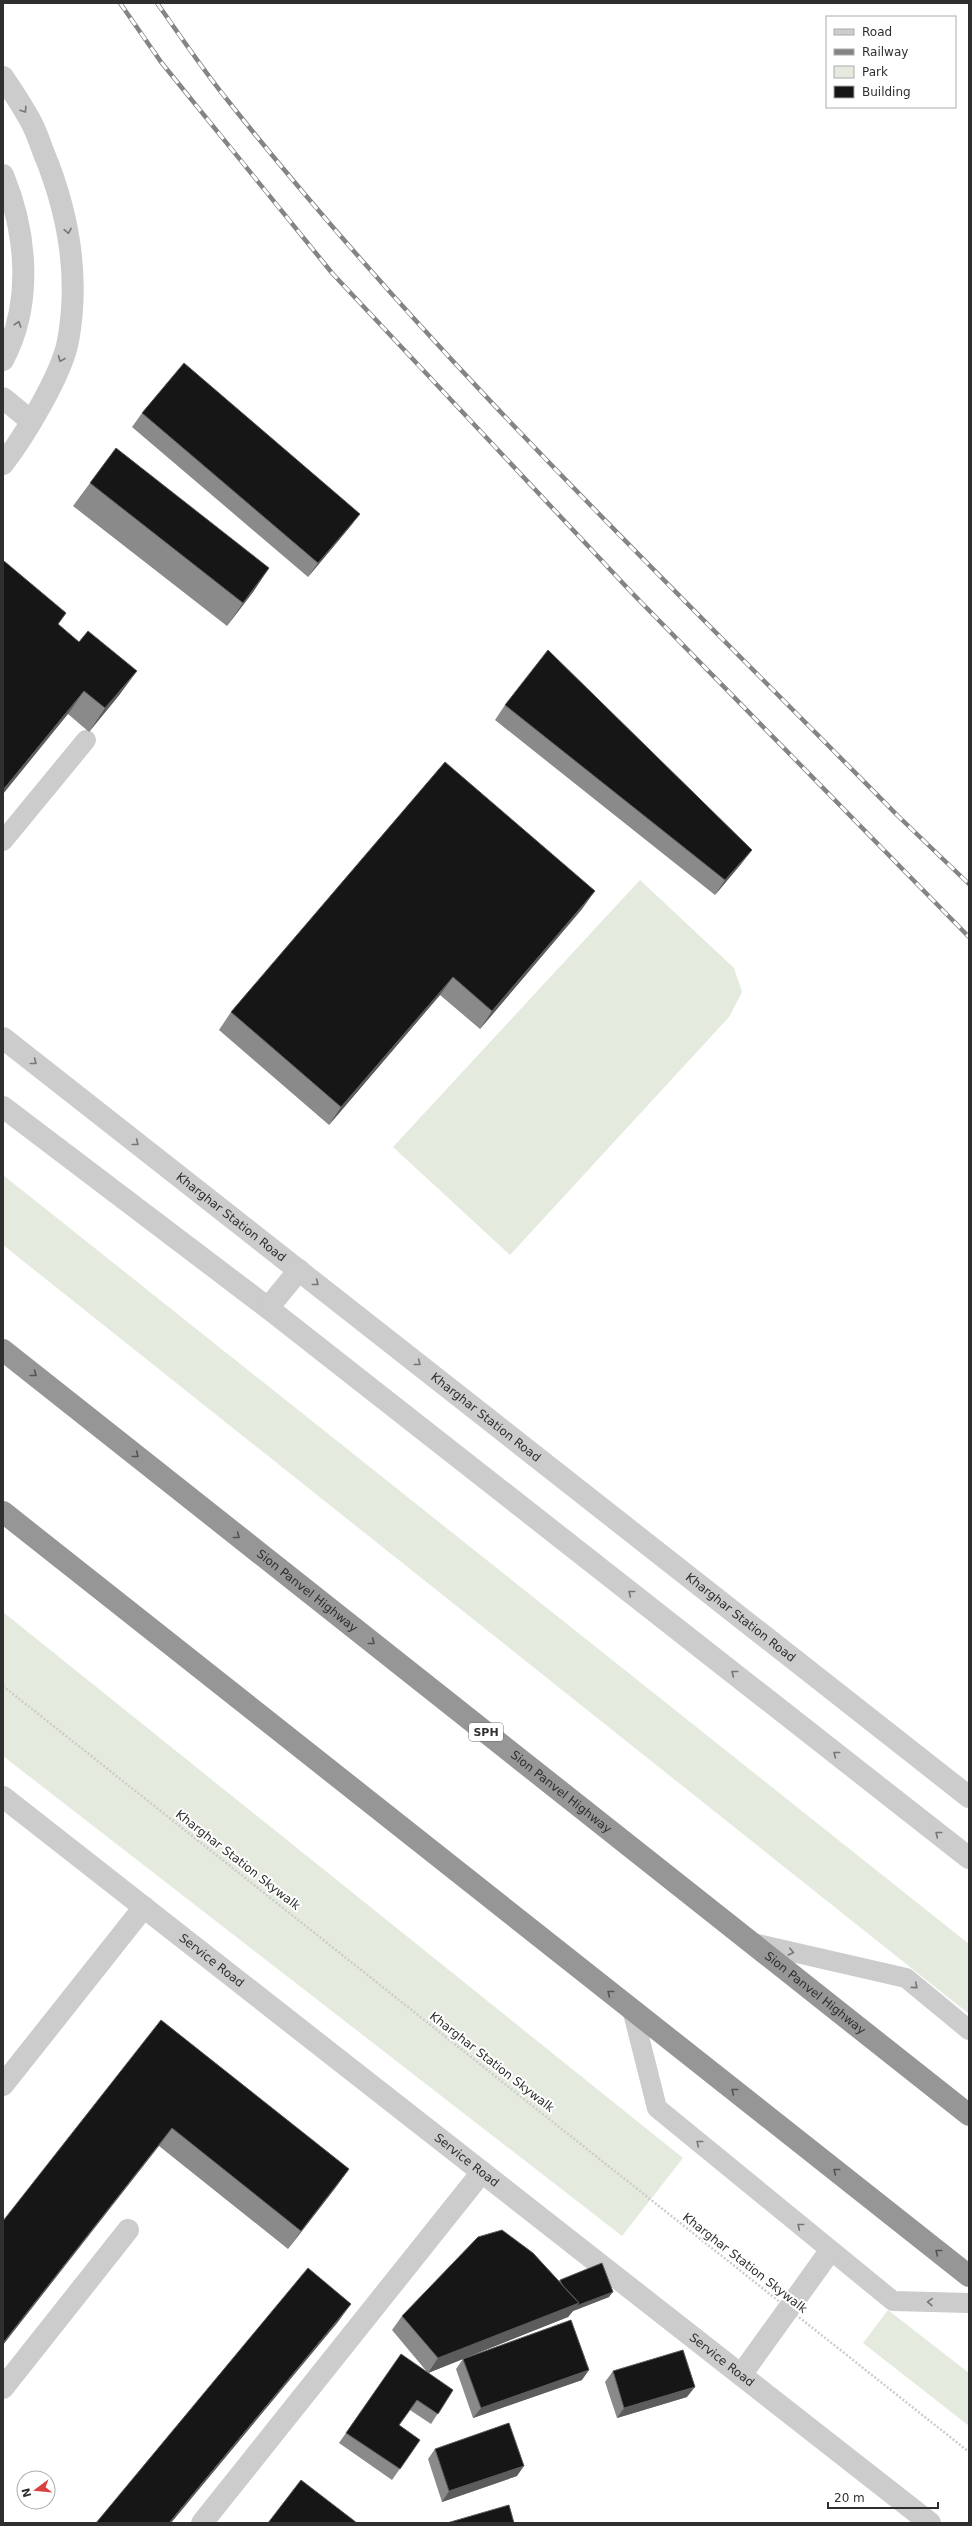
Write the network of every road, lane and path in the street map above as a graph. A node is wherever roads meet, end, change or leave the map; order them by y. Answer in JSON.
{"nodes":[{"id":1,"x":3,"y":77,"type":"edge"},
{"id":2,"x":3,"y":175,"type":"edge"},
{"id":3,"x":3,"y":360,"type":"edge"},
{"id":4,"x":3,"y":398,"type":"edge"},
{"id":5,"x":31,"y":421,"type":"junction"},
{"id":6,"x":3,"y":464,"type":"edge"},
{"id":7,"x":86,"y":740,"type":"dead end"},
{"id":8,"x":3,"y":841,"type":"edge"},
{"id":9,"x":3,"y":1038,"type":"edge"},
{"id":10,"x":3,"y":1107,"type":"edge"},
{"id":11,"x":299,"y":1270,"type":"junction"},
{"id":12,"x":268,"y":1308,"type":"junction"},
{"id":13,"x":3,"y":1350,"type":"edge"},
{"id":14,"x":3,"y":1512,"type":"edge"},
{"id":15,"x":3,"y":1686,"type":"edge"},
{"id":16,"x":3,"y":1797,"type":"edge"},
{"id":17,"x":969,"y":1797,"type":"edge"},
{"id":18,"x":969,"y":1858,"type":"edge"},
{"id":19,"x":144,"y":1907,"type":"junction"},
{"id":20,"x":753,"y":1943,"type":"junction"},
{"id":21,"x":632,"y":2009,"type":"junction"},
{"id":22,"x":969,"y":2030,"type":"edge"},
{"id":23,"x":3,"y":2085,"type":"edge"},
{"id":24,"x":969,"y":2115,"type":"edge"},
{"id":25,"x":482,"y":2172,"type":"junction"},
{"id":26,"x":128,"y":2230,"type":"dead end"},
{"id":27,"x":830,"y":2251,"type":"junction"},
{"id":28,"x":969,"y":2276,"type":"edge"},
{"id":29,"x":969,"y":2303,"type":"edge"},
{"id":30,"x":742,"y":2375,"type":"junction"},
{"id":31,"x":3,"y":2388,"type":"edge"},
{"id":32,"x":969,"y":2452,"type":"edge"},
{"id":33,"x":202,"y":2523,"type":"edge"},
{"id":34,"x":930,"y":2523,"type":"edge"}],
"edges":[{"from":1,"to":5,"type":"street","one_way":true},
{"from":3,"to":2,"type":"street","one_way":true},
{"from":4,"to":5,"type":"street"},
{"from":5,"to":6,"type":"street"},
{"from":7,"to":8,"type":"lane"},
{"from":9,"to":11,"type":"street","name":"Kharghar Station Road","one_way":true},
{"from":10,"to":12,"type":"street"},
{"from":11,"to":12,"type":"street"},
{"from":11,"to":17,"type":"street","name":"Kharghar Station Road","one_way":true},
{"from":18,"to":12,"type":"street","one_way":true},
{"from":13,"to":20,"type":"highway","name":"Sion Panvel Highway","number":"SPH","one_way":true},
{"from":21,"to":14,"type":"highway","one_way":true},
{"from":15,"to":32,"type":"path","name":"Kharghar Station Skywalk","bridge":true},
{"from":16,"to":19,"type":"street","name":"Service Road"},
{"from":19,"to":23,"type":"street"},
{"from":19,"to":25,"type":"street","name":"Service Road"},
{"from":20,"to":22,"type":"lane","one_way":true},
{"from":20,"to":24,"type":"highway","name":"Sion Panvel Highway","number":"SPH"},
{"from":27,"to":21,"type":"lane","one_way":true},
{"from":28,"to":21,"type":"highway","one_way":true},
{"from":25,"to":30,"type":"street","name":"Service Road"},
{"from":25,"to":33,"type":"street"},
{"from":26,"to":31,"type":"street"},
{"from":29,"to":27,"type":"lane","one_way":true},
{"from":27,"to":30,"type":"street"},
{"from":30,"to":34,"type":"street","name":"Service Road"}]}
